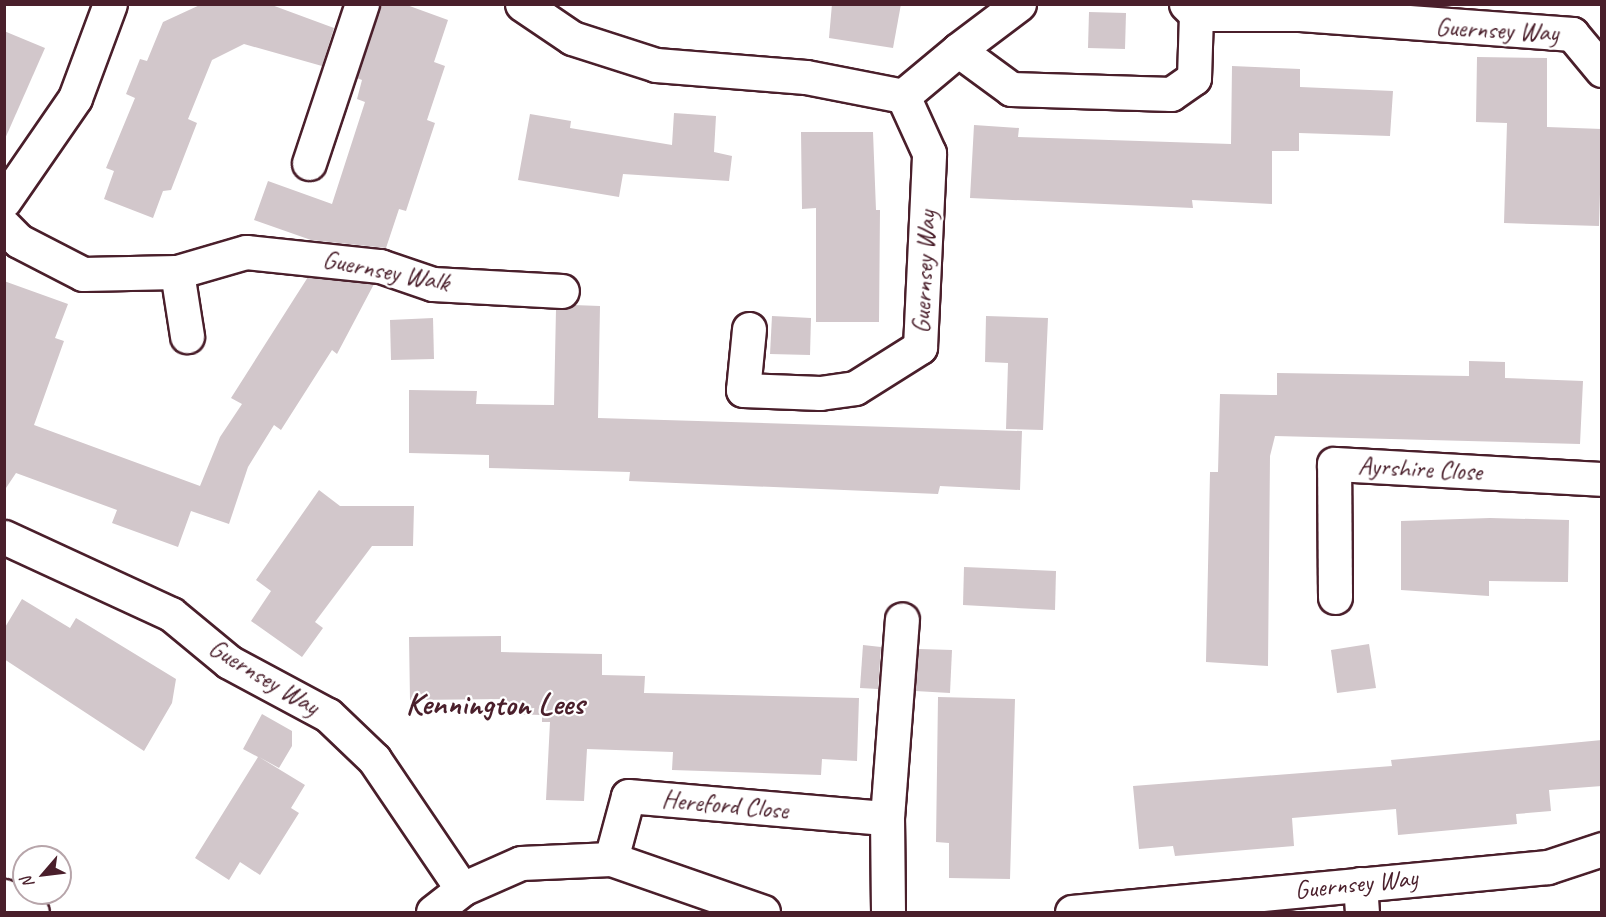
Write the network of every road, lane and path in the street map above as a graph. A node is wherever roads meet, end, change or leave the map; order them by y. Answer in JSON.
{"nodes":[{"id":1,"x":110,"y":4,"type":"edge"},
{"id":2,"x":362,"y":4,"type":"edge"},
{"id":3,"x":522,"y":4,"type":"edge"},
{"id":4,"x":1019,"y":4,"type":"edge"},
{"id":5,"x":1191,"y":9,"type":"edge"},
{"id":6,"x":958,"y":50,"type":"junction"},
{"id":7,"x":1602,"y":70,"type":"edge"},
{"id":8,"x":903,"y":96,"type":"junction"},
{"id":9,"x":309,"y":163,"type":"dead end"},
{"id":10,"x":10,"y":180,"type":"edge"},
{"id":11,"x":4,"y":226,"type":"edge"},
{"id":12,"x":177,"y":272,"type":"junction"},
{"id":13,"x":562,"y":291,"type":"dead end"},
{"id":14,"x":749,"y":329,"type":"dead end"},
{"id":15,"x":187,"y":336,"type":"dead end"},
{"id":16,"x":1602,"y":479,"type":"edge"},
{"id":17,"x":4,"y":537,"type":"edge"},
{"id":18,"x":1335,"y":597,"type":"dead end"},
{"id":19,"x":902,"y":620,"type":"dead end"},
{"id":20,"x":887,"y":818,"type":"junction"},
{"id":21,"x":1602,"y":849,"type":"edge"},
{"id":22,"x":612,"y":859,"type":"junction"},
{"id":23,"x":462,"y":890,"type":"junction"},
{"id":24,"x":4,"y":896,"type":"edge"},
{"id":25,"x":1361,"y":898,"type":"edge"},
{"id":26,"x":32,"y":912,"type":"edge"},
{"id":27,"x":433,"y":912,"type":"edge"},
{"id":28,"x":764,"y":912,"type":"edge"},
{"id":29,"x":888,"y":912,"type":"edge"},
{"id":30,"x":1072,"y":912,"type":"edge"}],
"edges":[{"from":1,"to":10,"type":"street"},
{"from":2,"to":9,"type":"street"},
{"from":3,"to":8,"type":"street"},
{"from":4,"to":6,"type":"street"},
{"from":5,"to":6,"type":"street","name":"Guernsey Way"},
{"from":5,"to":7,"type":"street","name":"Guernsey Way"},
{"from":6,"to":8,"type":"street"},
{"from":8,"to":14,"type":"street","name":"Guernsey Way"},
{"from":11,"to":12,"type":"street","name":"Guernsey Walk"},
{"from":12,"to":13,"type":"street","name":"Guernsey Walk"},
{"from":12,"to":15,"type":"street"},
{"from":16,"to":18,"type":"street","name":"Ayrshire Close"},
{"from":17,"to":23,"type":"street","name":"Guernsey Way"},
{"from":19,"to":20,"type":"street"},
{"from":20,"to":22,"type":"street","name":"Hereford Close"},
{"from":20,"to":29,"type":"street"},
{"from":21,"to":25,"type":"street","name":"Guernsey Way"},
{"from":22,"to":23,"type":"street"},
{"from":22,"to":28,"type":"street"},
{"from":23,"to":27,"type":"street"},
{"from":24,"to":26,"type":"street"},
{"from":25,"to":30,"type":"street","name":"Guernsey Way"}]}
